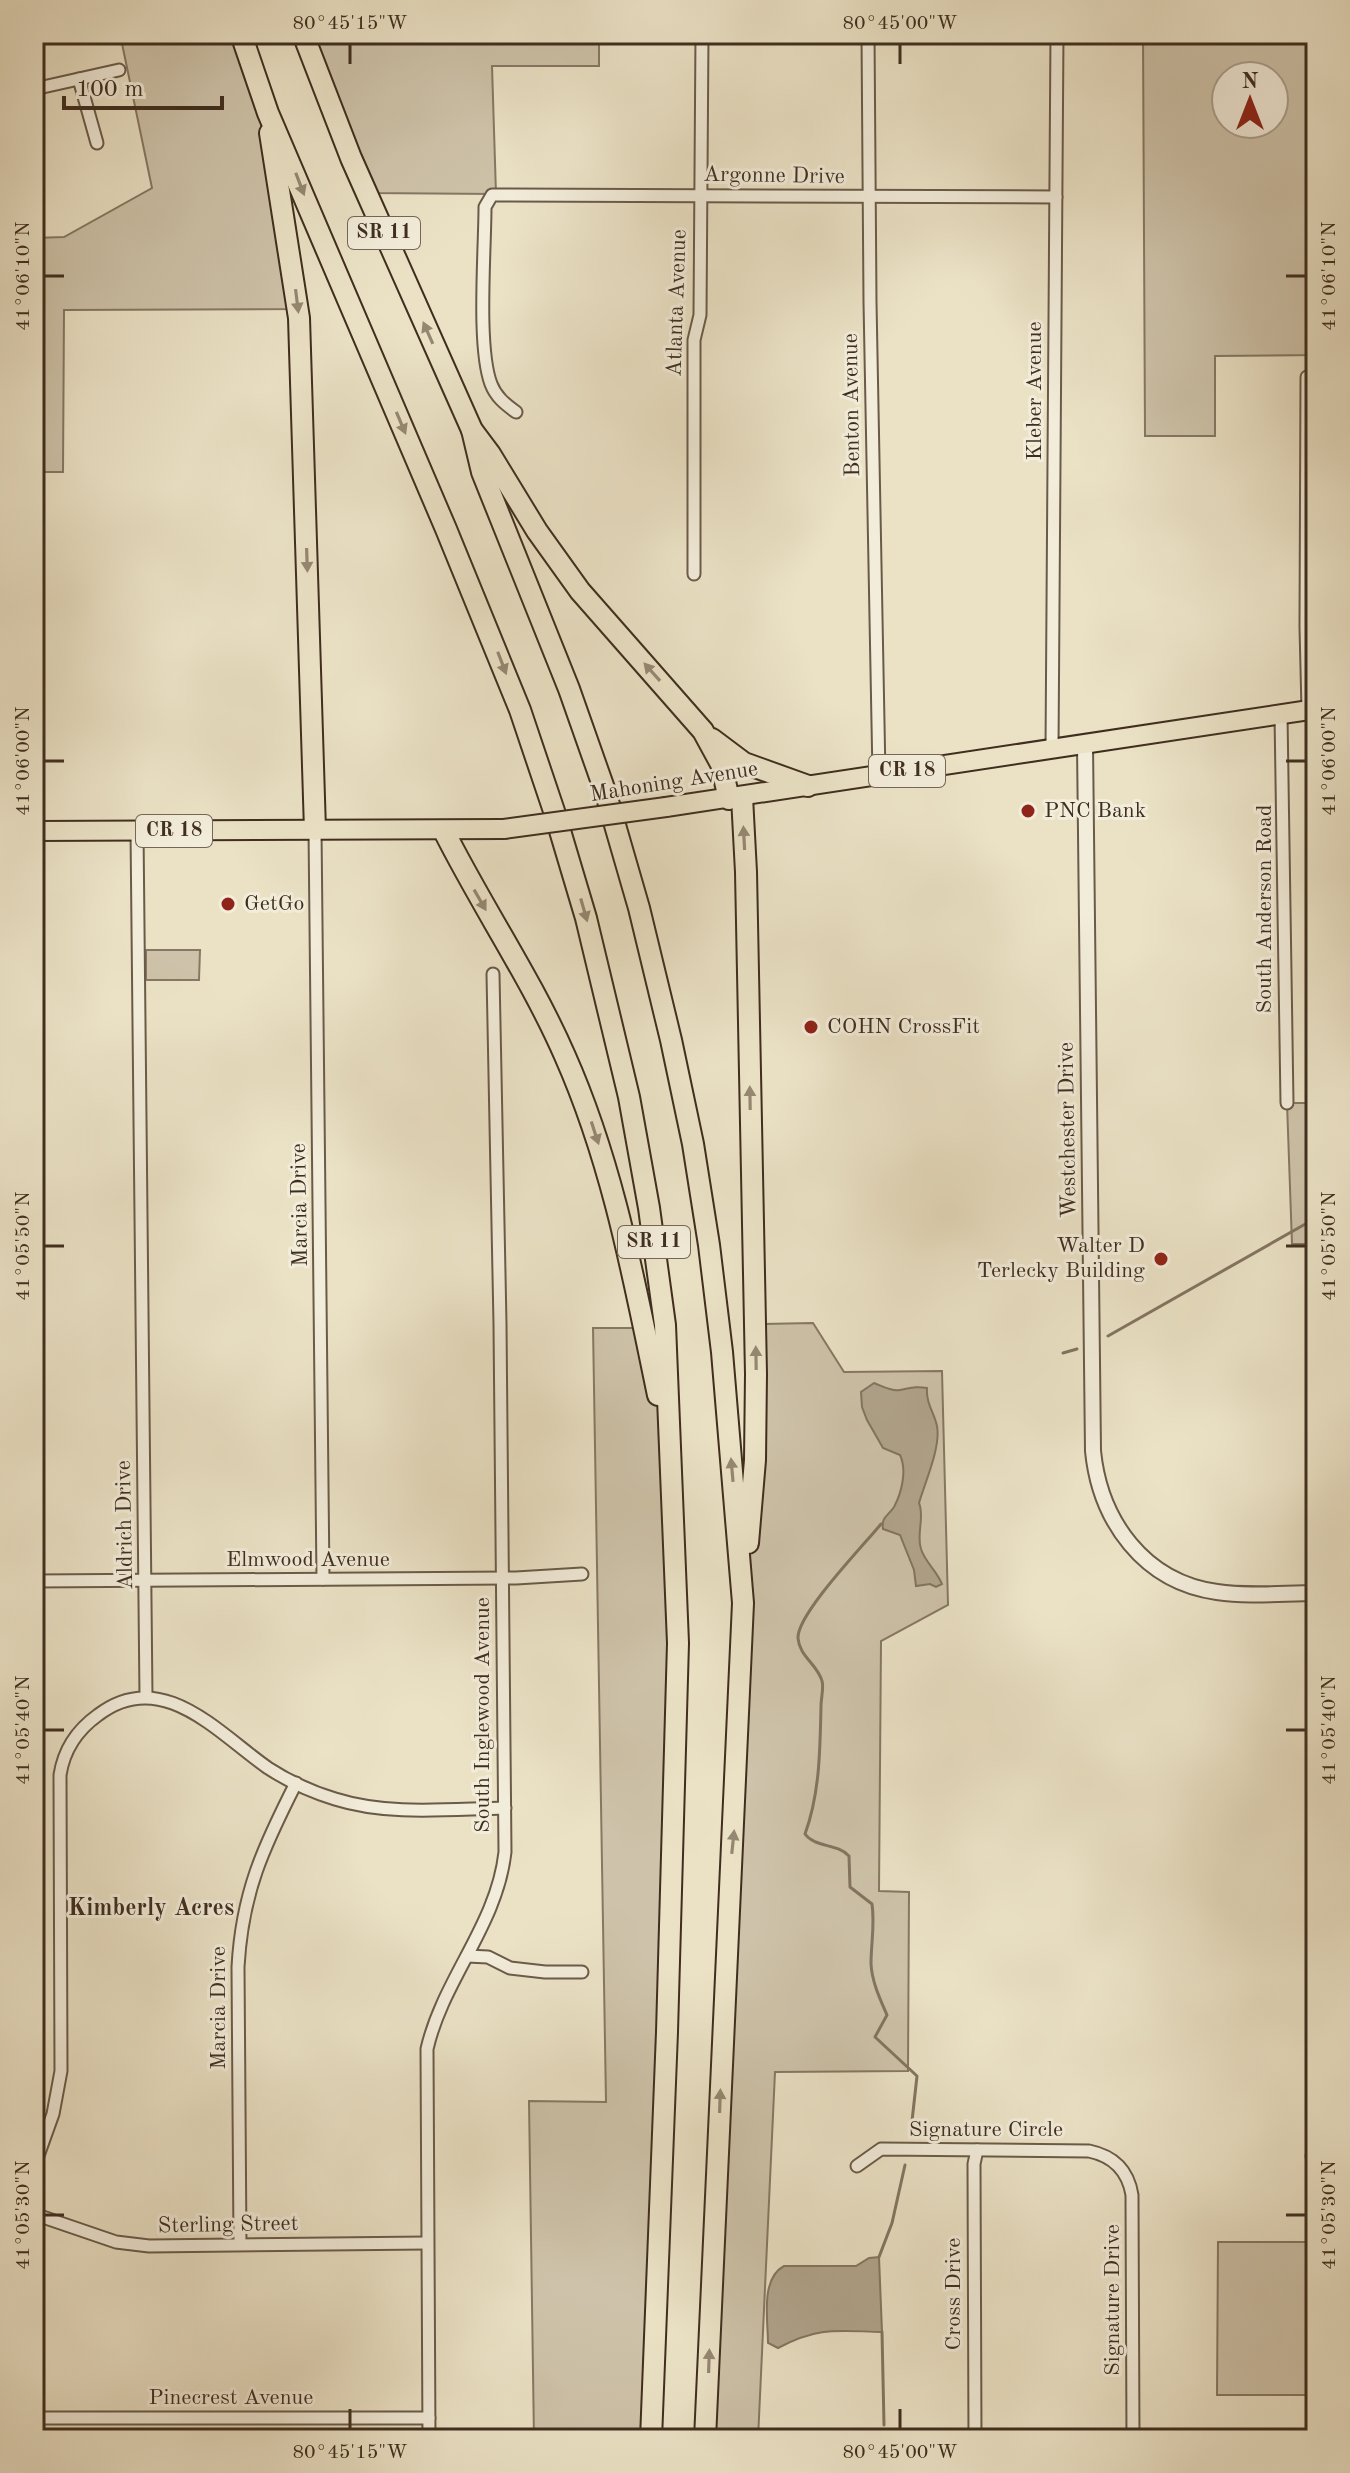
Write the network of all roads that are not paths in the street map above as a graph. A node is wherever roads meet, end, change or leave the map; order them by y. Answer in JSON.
{"nodes":[{"id":1,"x":241,"y":34,"type":"edge"},
{"id":2,"x":303,"y":34,"type":"edge"},
{"id":3,"x":702,"y":34,"type":"edge"},
{"id":4,"x":868,"y":34,"type":"edge"},
{"id":5,"x":1057,"y":34,"type":"edge"},
{"id":6,"x":119,"y":70,"type":"dead end"},
{"id":7,"x":79,"y":79,"type":"junction"},
{"id":8,"x":34,"y":89,"type":"edge"},
{"id":9,"x":268,"y":113,"type":"junction"},
{"id":10,"x":97,"y":143,"type":"dead end"},
{"id":11,"x":701,"y":195,"type":"junction"},
{"id":12,"x":869,"y":197,"type":"junction"},
{"id":13,"x":1056,"y":197,"type":"junction"},
{"id":14,"x":1307,"y":377,"type":"dead end"},
{"id":15,"x":516,"y":412,"type":"dead end"},
{"id":16,"x":472,"y":430,"type":"junction"},
{"id":17,"x":694,"y":574,"type":"dead end"},
{"id":18,"x":1312,"y":710,"type":"edge"},
{"id":19,"x":1281,"y":715,"type":"junction"},
{"id":20,"x":703,"y":731,"type":"junction"},
{"id":21,"x":1085,"y":745,"type":"junction"},
{"id":22,"x":1052,"y":749,"type":"junction"},
{"id":23,"x":879,"y":775,"type":"junction"},
{"id":24,"x":808,"y":786,"type":"junction"},
{"id":25,"x":735,"y":798,"type":"junction"},
{"id":26,"x":315,"y":830,"type":"junction"},
{"id":27,"x":34,"y":831,"type":"edge"},
{"id":28,"x":137,"y":831,"type":"junction"},
{"id":29,"x":444,"y":831,"type":"junction"},
{"id":30,"x":493,"y":974,"type":"dead end"},
{"id":31,"x":1287,"y":1103,"type":"dead end"},
{"id":32,"x":670,"y":1451,"type":"junction"},
{"id":33,"x":582,"y":1574,"type":"dead end"},
{"id":34,"x":502,"y":1577,"type":"junction"},
{"id":35,"x":323,"y":1579,"type":"junction"},
{"id":36,"x":34,"y":1581,"type":"edge"},
{"id":37,"x":145,"y":1581,"type":"junction"},
{"id":38,"x":1316,"y":1593,"type":"edge"},
{"id":39,"x":743,"y":1603,"type":"junction"},
{"id":40,"x":146,"y":1697,"type":"junction"},
{"id":41,"x":296,"y":1783,"type":"junction"},
{"id":42,"x":505,"y":1808,"type":"junction"},
{"id":43,"x":467,"y":1956,"type":"junction"},
{"id":44,"x":582,"y":1972,"type":"dead end"},
{"id":45,"x":977,"y":2150,"type":"junction"},
{"id":46,"x":1118,"y":2164,"type":"joint"},
{"id":47,"x":857,"y":2166,"type":"dead end"},
{"id":48,"x":34,"y":2167,"type":"edge"},
{"id":49,"x":34,"y":2214,"type":"edge"},
{"id":50,"x":427,"y":2243,"type":"junction"},
{"id":51,"x":240,"y":2244,"type":"junction"},
{"id":52,"x":34,"y":2418,"type":"edge"},
{"id":53,"x":429,"y":2418,"type":"junction"},
{"id":54,"x":845,"y":2437,"type":"edge"},
{"id":55,"x":975,"y":2438,"type":"edge"},
{"id":56,"x":429,"y":2439,"type":"edge"},
{"id":57,"x":651,"y":2439,"type":"edge"},
{"id":58,"x":705,"y":2439,"type":"edge"},
{"id":59,"x":1133,"y":2439,"type":"edge"}],
"edges":[{"from":1,"to":9,"type":"highway","number":"SR 11"},
{"from":16,"to":2,"type":"highway","number":"SR 11","one_way":true},
{"from":3,"to":11,"type":"street","name":"Atlanta Avenue"},
{"from":4,"to":12,"type":"street","name":"Benton Avenue"},
{"from":5,"to":13,"type":"street","name":"Kleber Avenue"},
{"from":6,"to":7,"type":"street"},
{"from":7,"to":8,"type":"street"},
{"from":7,"to":10,"type":"street"},
{"from":9,"to":26,"type":"highway","one_way":true},
{"from":9,"to":32,"type":"highway","number":"SR 11","one_way":true},
{"from":11,"to":12,"type":"street","name":"Argonne Drive"},
{"from":11,"to":15,"type":"street","name":"Argonne Drive"},
{"from":11,"to":17,"type":"street","name":"Atlanta Avenue"},
{"from":12,"to":13,"type":"street","name":"Argonne Drive"},
{"from":12,"to":23,"type":"street","name":"Benton Avenue"},
{"from":13,"to":22,"type":"street","name":"Kleber Avenue"},
{"from":14,"to":18,"type":"street"},
{"from":20,"to":16,"type":"highway","one_way":true},
{"from":39,"to":16,"type":"highway","number":"SR 11","one_way":true},
{"from":18,"to":19,"type":"main road","name":"Mahoning Avenue","number":"CR 18"},
{"from":19,"to":21,"type":"main road","name":"Mahoning Avenue","number":"CR 18"},
{"from":19,"to":31,"type":"street","name":"South Anderson Road"},
{"from":20,"to":24,"type":"highway"},
{"from":20,"to":25,"type":"highway"},
{"from":21,"to":22,"type":"main road","name":"Mahoning Avenue","number":"CR 18"},
{"from":21,"to":38,"type":"street","name":"Westchester Drive"},
{"from":22,"to":23,"type":"main road","name":"Mahoning Avenue","number":"CR 18"},
{"from":23,"to":24,"type":"main road","name":"Mahoning Avenue","number":"CR 18"},
{"from":24,"to":25,"type":"main road","name":"Mahoning Avenue","number":"CR 18"},
{"from":25,"to":29,"type":"main road","name":"Mahoning Avenue","number":"CR 18","bridge":true},
{"from":39,"to":25,"type":"highway","one_way":true},
{"from":26,"to":28,"type":"main road","name":"Mahoning Avenue","number":"CR 18"},
{"from":26,"to":29,"type":"main road","name":"Mahoning Avenue","number":"CR 18"},
{"from":26,"to":35,"type":"street","name":"Marcia Drive"},
{"from":27,"to":28,"type":"main road","name":"Mahoning Avenue","number":"CR 18"},
{"from":28,"to":37,"type":"street","name":"Aldrich Drive"},
{"from":29,"to":32,"type":"highway","one_way":true},
{"from":30,"to":34,"type":"street","name":"South Inglewood Avenue"},
{"from":32,"to":57,"type":"highway","number":"SR 11"},
{"from":33,"to":34,"type":"street","name":"Elmwood Avenue"},
{"from":34,"to":35,"type":"street","name":"Elmwood Avenue"},
{"from":34,"to":42,"type":"street","name":"South Inglewood Avenue"},
{"from":35,"to":37,"type":"street","name":"Elmwood Avenue"},
{"from":36,"to":37,"type":"street","name":"Elmwood Avenue"},
{"from":37,"to":40,"type":"street","name":"Aldrich Drive"},
{"from":58,"to":39,"type":"highway","number":"SR 11","one_way":true},
{"from":40,"to":41,"type":"street"},
{"from":40,"to":48,"type":"street"},
{"from":41,"to":42,"type":"street"},
{"from":41,"to":51,"type":"street","name":"Marcia Drive"},
{"from":42,"to":43,"type":"street","name":"South Inglewood Avenue"},
{"from":43,"to":44,"type":"street"},
{"from":43,"to":50,"type":"street","name":"South Inglewood Avenue"},
{"from":45,"to":46,"type":"street","name":"Signature Circle"},
{"from":45,"to":47,"type":"street","name":"Signature Circle"},
{"from":45,"to":55,"type":"street","name":"Cross Drive"},
{"from":46,"to":59,"type":"street","name":"Signature Drive"},
{"from":49,"to":51,"type":"street","name":"Sterling Street"},
{"from":50,"to":51,"type":"street","name":"Sterling Street"},
{"from":50,"to":53,"type":"street","name":"South Inglewood Avenue"},
{"from":52,"to":53,"type":"street","name":"Pinecrest Avenue"},
{"from":53,"to":56,"type":"street","name":"South Inglewood Avenue"},
{"from":54,"to":55,"type":"street"}]}
